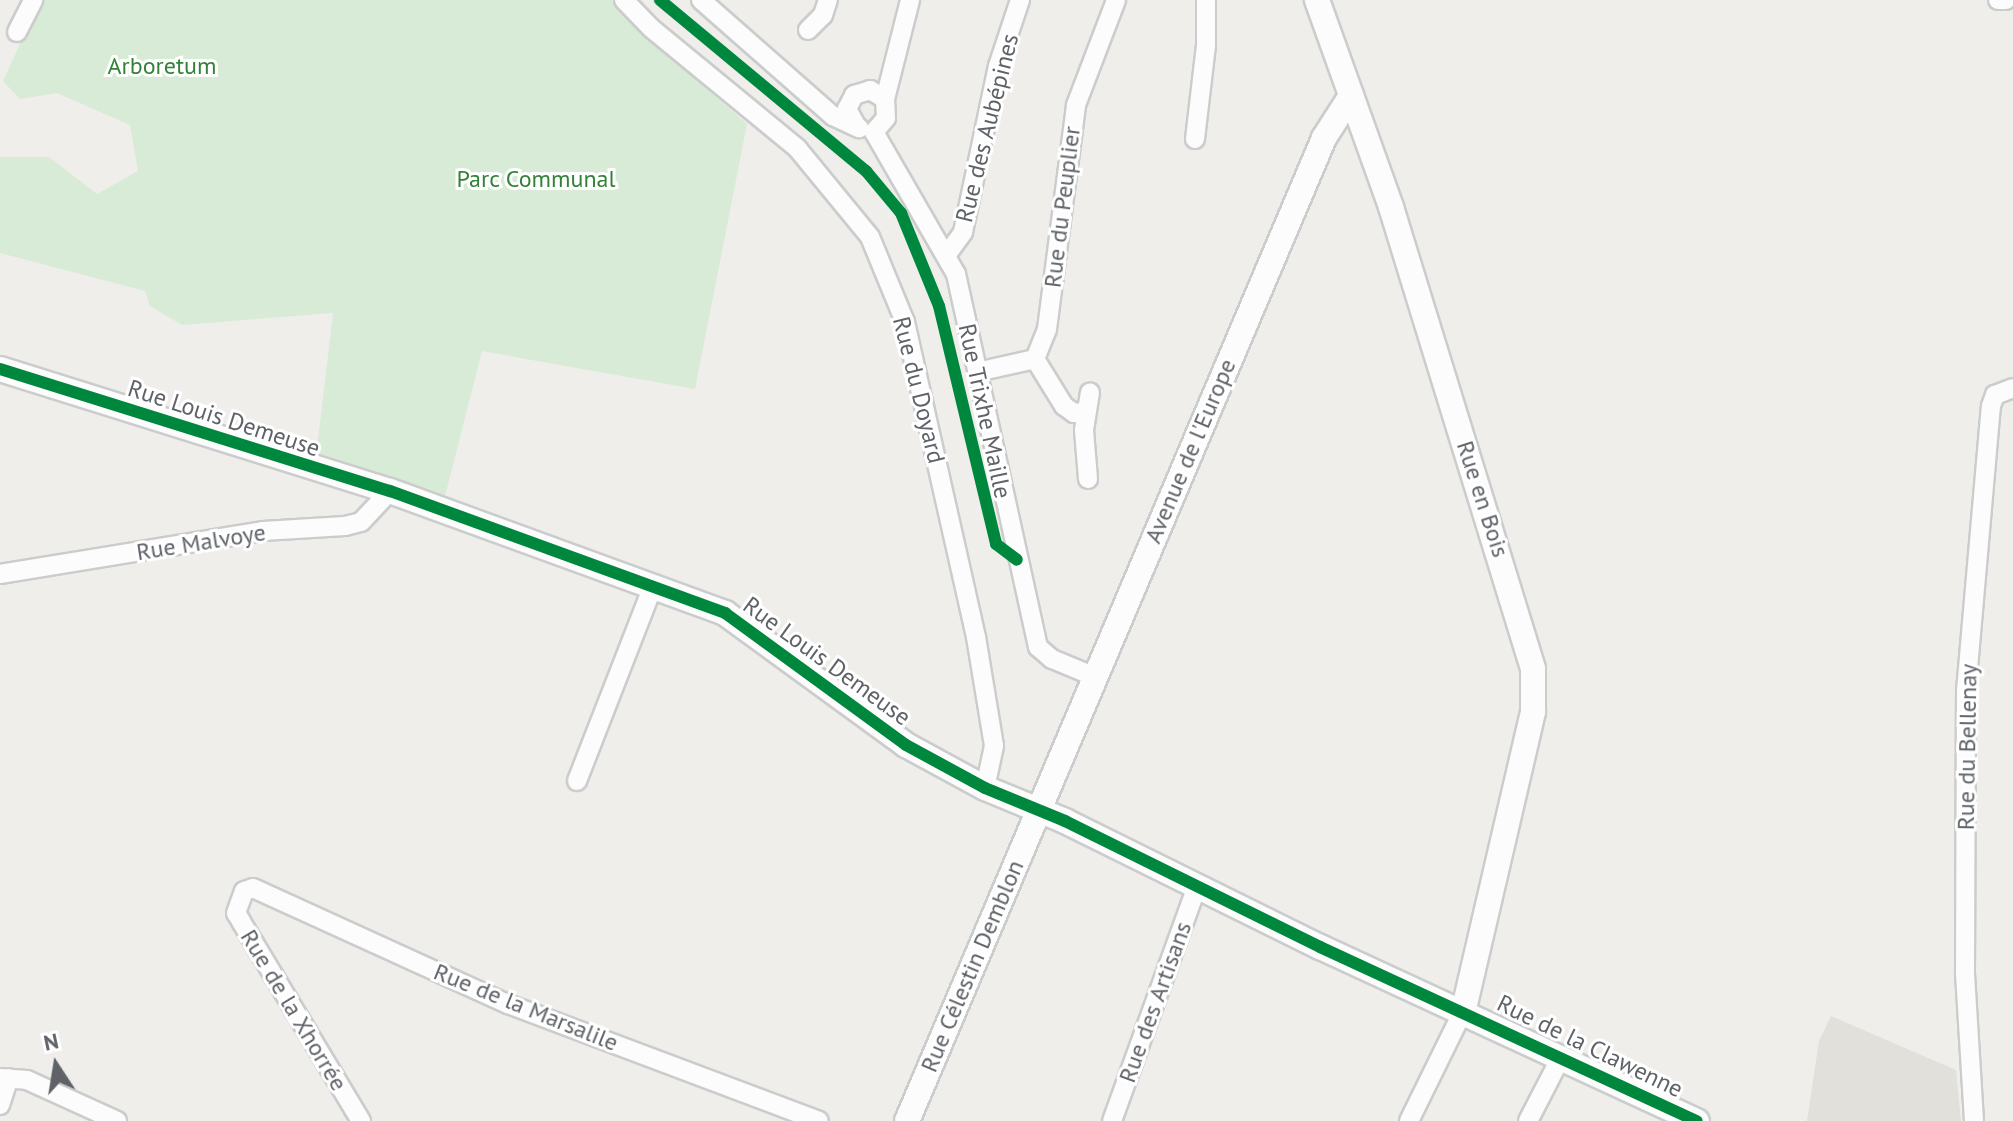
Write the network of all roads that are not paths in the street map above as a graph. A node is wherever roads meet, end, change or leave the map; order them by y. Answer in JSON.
{"nodes":[{"id":1,"x":33,"y":0,"type":"edge"},
{"id":2,"x":624,"y":0,"type":"edge"},
{"id":3,"x":701,"y":0,"type":"edge"},
{"id":4,"x":828,"y":0,"type":"edge"},
{"id":5,"x":910,"y":0,"type":"edge"},
{"id":6,"x":1020,"y":0,"type":"edge"},
{"id":7,"x":1116,"y":0,"type":"edge"},
{"id":8,"x":1206,"y":0,"type":"edge"},
{"id":9,"x":1317,"y":0,"type":"edge"},
{"id":10,"x":1998,"y":0,"type":"edge"},
{"id":11,"x":2006,"y":0,"type":"edge"},
{"id":12,"x":808,"y":30,"type":"dead end"},
{"id":13,"x":17,"y":32,"type":"dead end"},
{"id":14,"x":1351,"y":96,"type":"junction"},
{"id":15,"x":885,"y":99,"type":"junction"},
{"id":16,"x":866,"y":130,"type":"junction"},
{"id":17,"x":1195,"y":139,"type":"dead end"},
{"id":18,"x":948,"y":253,"type":"junction"},
{"id":19,"x":1035,"y":359,"type":"junction"},
{"id":20,"x":0,"y":369,"type":"edge"},
{"id":21,"x":977,"y":372,"type":"junction"},
{"id":22,"x":2013,"y":388,"type":"edge"},
{"id":23,"x":1090,"y":392,"type":"dead end"},
{"id":24,"x":1085,"y":412,"type":"junction"},
{"id":25,"x":1088,"y":479,"type":"dead end"},
{"id":26,"x":390,"y":491,"type":"junction"},
{"id":27,"x":0,"y":574,"type":"edge"},
{"id":28,"x":653,"y":586,"type":"junction"},
{"id":29,"x":1093,"y":676,"type":"junction"},
{"id":30,"x":577,"y":781,"type":"dead end"},
{"id":31,"x":985,"y":788,"type":"junction"},
{"id":32,"x":1039,"y":811,"type":"junction"},
{"id":33,"x":1198,"y":884,"type":"junction"},
{"id":34,"x":239,"y":897,"type":"joint"},
{"id":35,"x":1464,"y":1009,"type":"junction"},
{"id":36,"x":1560,"y":1059,"type":"junction"},
{"id":37,"x":5,"y":1078,"type":"edge"},
{"id":38,"x":0,"y":1105,"type":"edge"},
{"id":39,"x":80,"y":1113,"type":"edge"},
{"id":40,"x":117,"y":1121,"type":"edge"},
{"id":41,"x":361,"y":1121,"type":"edge"},
{"id":42,"x":819,"y":1121,"type":"edge"},
{"id":43,"x":907,"y":1121,"type":"edge"},
{"id":44,"x":1112,"y":1121,"type":"edge"},
{"id":45,"x":1409,"y":1121,"type":"edge"},
{"id":46,"x":1528,"y":1121,"type":"edge"},
{"id":47,"x":1697,"y":1121,"type":"edge"},
{"id":48,"x":1974,"y":1121,"type":"edge"}],
"edges":[{"from":1,"to":13,"type":"street"},
{"from":2,"to":31,"type":"street","name":"Rue du Doyard"},
{"from":3,"to":16,"type":"street","name":"Rue Trixhe Maille"},
{"from":4,"to":12,"type":"street"},
{"from":5,"to":15,"type":"street"},
{"from":6,"to":18,"type":"street","name":"Rue des Aubépines"},
{"from":7,"to":19,"type":"street","name":"Rue du Peuplier"},
{"from":8,"to":17,"type":"street"},
{"from":9,"to":14,"type":"street","name":"Rue en Bois"},
{"from":10,"to":11,"type":"street"},
{"from":14,"to":29,"type":"street","name":"Avenue de l'Europe"},
{"from":14,"to":35,"type":"street","name":"Rue en Bois"},
{"from":15,"to":16,"type":"street"},
{"from":15,"to":16,"type":"street"},
{"from":16,"to":18,"type":"street","name":"Rue Trixhe Maille"},
{"from":18,"to":21,"type":"street","name":"Rue Trixhe Maille"},
{"from":19,"to":21,"type":"street"},
{"from":19,"to":24,"type":"street"},
{"from":20,"to":26,"type":"street","name":"Rue Louis Demeuse"},
{"from":21,"to":29,"type":"street","name":"Rue Trixhe Maille"},
{"from":22,"to":48,"type":"street","name":"Rue du Bellenay"},
{"from":23,"to":24,"type":"street"},
{"from":24,"to":25,"type":"street"},
{"from":26,"to":27,"type":"street","name":"Rue Malvoye"},
{"from":26,"to":28,"type":"street","name":"Rue Louis Demeuse"},
{"from":28,"to":30,"type":"street"},
{"from":28,"to":31,"type":"street","name":"Rue Louis Demeuse"},
{"from":29,"to":32,"type":"street","name":"Avenue de l'Europe"},
{"from":31,"to":32,"type":"street","name":"Rue Louis Demeuse"},
{"from":32,"to":33,"type":"street","name":"Rue Louis Demeuse"},
{"from":32,"to":43,"type":"street","name":"Rue Célestin Demblon"},
{"from":33,"to":35,"type":"street","name":"Rue Louis Demeuse"},
{"from":33,"to":44,"type":"street","name":"Rue des Artisans"},
{"from":34,"to":41,"type":"street","name":"Rue de la Xhorrée"},
{"from":34,"to":42,"type":"street","name":"Rue de la Marsalile"},
{"from":35,"to":36,"type":"street","name":"Rue de la Clawenne"},
{"from":35,"to":45,"type":"street"},
{"from":36,"to":46,"type":"street"},
{"from":36,"to":47,"type":"street","name":"Rue de la Clawenne"},
{"from":37,"to":38,"type":"street"},
{"from":37,"to":39,"type":"street"},
{"from":39,"to":40,"type":"street"}]}
